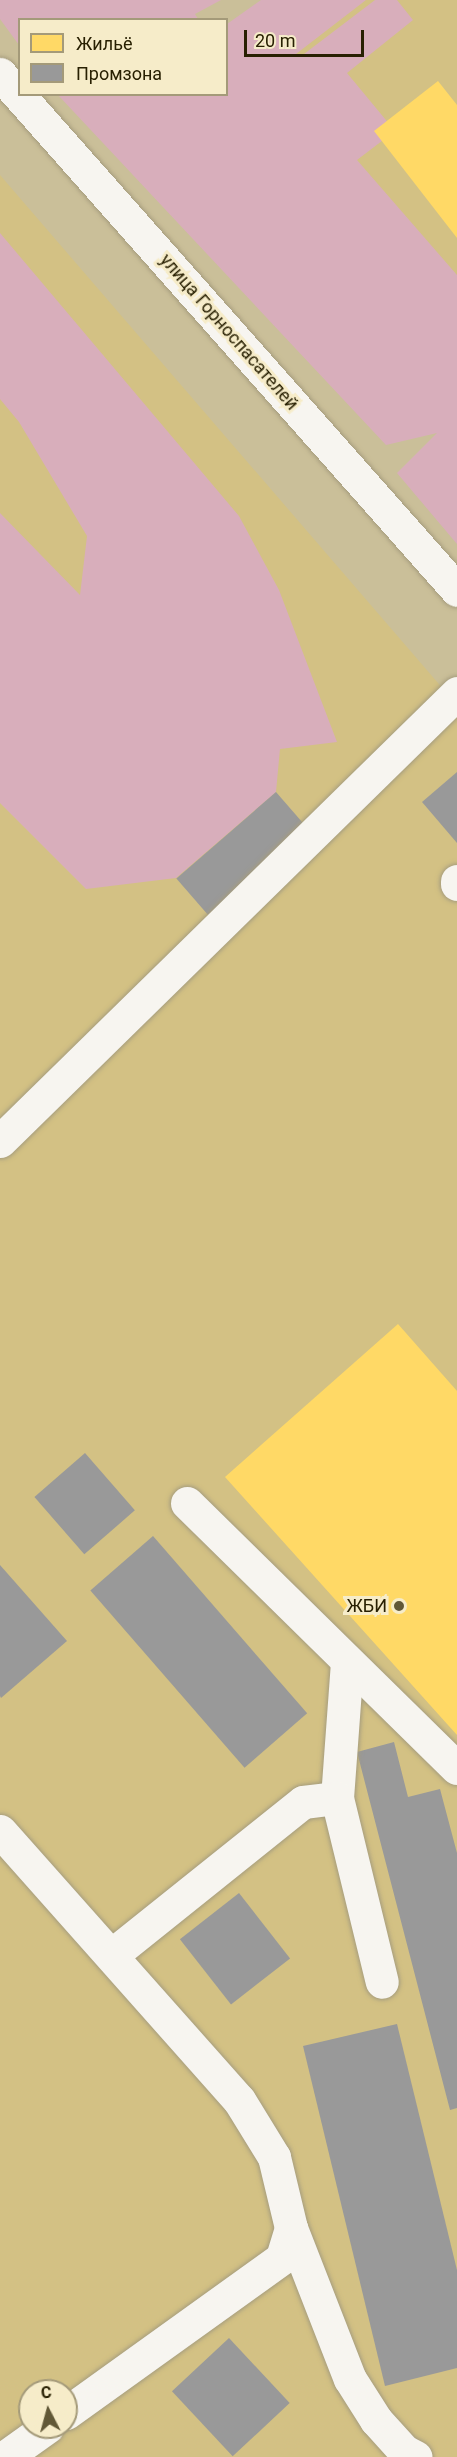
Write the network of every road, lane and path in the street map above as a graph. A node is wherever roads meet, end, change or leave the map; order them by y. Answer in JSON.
{"nodes":[{"id":1,"x":0,"y":74,"type":"edge"},
{"id":2,"x":18,"y":94,"type":"edge"},
{"id":3,"x":19,"y":96,"type":"edge"},
{"id":4,"x":457,"y":591,"type":"edge"},
{"id":5,"x":457,"y":693,"type":"edge"},
{"id":6,"x":0,"y":1141,"type":"edge"},
{"id":7,"x":187,"y":1503,"type":"dead end"},
{"id":8,"x":347,"y":1663,"type":"junction"},
{"id":9,"x":457,"y":1768,"type":"edge"},
{"id":10,"x":337,"y":1798,"type":"junction"},
{"id":11,"x":0,"y":1831,"type":"edge"},
{"id":12,"x":113,"y":1954,"type":"junction"},
{"id":13,"x":382,"y":1982,"type":"dead end"},
{"id":14,"x":291,"y":2228,"type":"junction"},
{"id":15,"x":78,"y":2404,"type":"edge"},
{"id":16,"x":30,"y":2439,"type":"edge"},
{"id":17,"x":5,"y":2457,"type":"edge"},
{"id":18,"x":416,"y":2457,"type":"edge"}],
"edges":[{"from":1,"to":2,"type":"street","name":"улица Горноспасателей"},
{"from":3,"to":4,"type":"street","name":"улица Горноспасателей"},
{"from":5,"to":6,"type":"street"},
{"from":7,"to":8,"type":"street"},
{"from":8,"to":9,"type":"street"},
{"from":8,"to":10,"type":"street"},
{"from":10,"to":12,"type":"street"},
{"from":10,"to":13,"type":"street"},
{"from":11,"to":12,"type":"street"},
{"from":12,"to":14,"type":"street"},
{"from":14,"to":15,"type":"street"},
{"from":14,"to":18,"type":"street"},
{"from":16,"to":17,"type":"street"}]}
